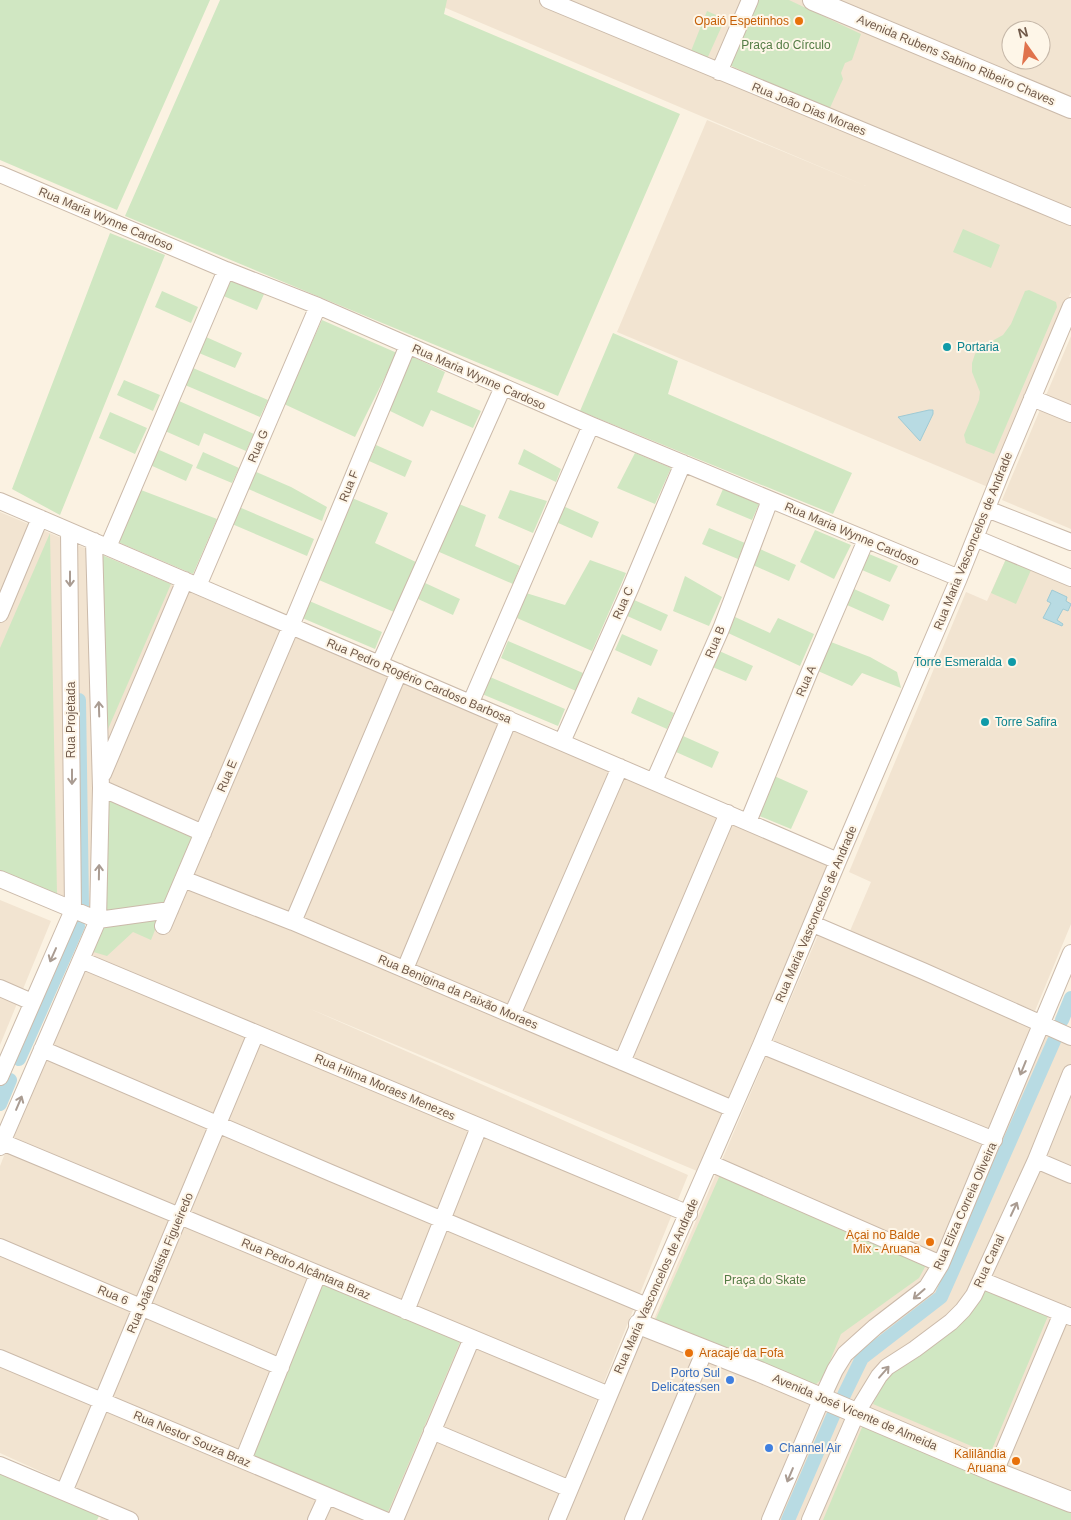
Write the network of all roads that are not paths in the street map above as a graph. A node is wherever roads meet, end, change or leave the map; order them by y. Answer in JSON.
{"nodes":[{"id":1,"x":548,"y":0,"type":"edge"},
{"id":2,"x":750,"y":0,"type":"edge"},
{"id":3,"x":813,"y":0,"type":"edge"},
{"id":4,"x":719,"y":72,"type":"junction"},
{"id":5,"x":1071,"y":108,"type":"edge"},
{"id":6,"x":0,"y":174,"type":"edge"},
{"id":7,"x":1071,"y":218,"type":"edge"},
{"id":8,"x":226,"y":270,"type":"junction"},
{"id":9,"x":318,"y":306,"type":"junction"},
{"id":10,"x":1071,"y":306,"type":"edge"},
{"id":11,"x":408,"y":345,"type":"junction"},
{"id":12,"x":503,"y":387,"type":"junction"},
{"id":13,"x":1032,"y":398,"type":"junction"},
{"id":14,"x":1071,"y":414,"type":"edge"},
{"id":15,"x":591,"y":425,"type":"junction"},
{"id":16,"x":683,"y":463,"type":"junction"},
{"id":17,"x":770,"y":500,"type":"junction"},
{"id":18,"x":0,"y":501,"type":"edge"},
{"id":19,"x":988,"y":509,"type":"junction"},
{"id":20,"x":40,"y":518,"type":"junction"},
{"id":21,"x":70,"y":531,"type":"junction"},
{"id":22,"x":975,"y":538,"type":"junction"},
{"id":23,"x":866,"y":540,"type":"junction"},
{"id":24,"x":1071,"y":542,"type":"edge"},
{"id":25,"x":101,"y":544,"type":"junction"},
{"id":26,"x":959,"y":578,"type":"junction"},
{"id":27,"x":1071,"y":578,"type":"edge"},
{"id":28,"x":192,"y":583,"type":"junction"},
{"id":29,"x":0,"y":614,"type":"edge"},
{"id":30,"x":291,"y":626,"type":"junction"},
{"id":31,"x":380,"y":663,"type":"junction"},
{"id":32,"x":399,"y":672,"type":"junction"},
{"id":33,"x":471,"y":702,"type":"junction"},
{"id":34,"x":509,"y":719,"type":"junction"},
{"id":35,"x":562,"y":742,"type":"junction"},
{"id":36,"x":620,"y":767,"type":"junction"},
{"id":37,"x":654,"y":781,"type":"junction"},
{"id":38,"x":101,"y":784,"type":"junction"},
{"id":39,"x":728,"y":813,"type":"junction"},
{"id":40,"x":748,"y":822,"type":"junction"},
{"id":41,"x":203,"y":833,"type":"junction"},
{"id":42,"x":838,"y":860,"type":"junction"},
{"id":43,"x":0,"y":879,"type":"edge"},
{"id":44,"x":183,"y":879,"type":"junction"},
{"id":45,"x":73,"y":910,"type":"junction"},
{"id":46,"x":170,"y":910,"type":"junction"},
{"id":47,"x":98,"y":920,"type":"junction"},
{"id":48,"x":293,"y":922,"type":"junction"},
{"id":49,"x":813,"y":924,"type":"junction"},
{"id":50,"x":163,"y":926,"type":"dead end"},
{"id":51,"x":1071,"y":953,"type":"edge"},
{"id":52,"x":81,"y":960,"type":"junction"},
{"id":53,"x":405,"y":969,"type":"junction"},
{"id":54,"x":0,"y":988,"type":"edge"},
{"id":55,"x":32,"y":1002,"type":"junction"},
{"id":56,"x":512,"y":1015,"type":"junction"},
{"id":57,"x":1042,"y":1023,"type":"junction"},
{"id":58,"x":256,"y":1033,"type":"junction"},
{"id":59,"x":1071,"y":1037,"type":"edge"},
{"id":60,"x":761,"y":1045,"type":"junction"},
{"id":61,"x":42,"y":1048,"type":"junction"},
{"id":62,"x":622,"y":1062,"type":"junction"},
{"id":63,"x":3,"y":1071,"type":"edge"},
{"id":64,"x":1071,"y":1073,"type":"edge"},
{"id":65,"x":32,"y":1074,"type":"junction"},
{"id":66,"x":732,"y":1109,"type":"junction"},
{"id":67,"x":218,"y":1124,"type":"junction"},
{"id":68,"x":479,"y":1127,"type":"junction"},
{"id":69,"x":994,"y":1140,"type":"junction"},
{"id":70,"x":1,"y":1145,"type":"edge"},
{"id":71,"x":1036,"y":1160,"type":"junction"},
{"id":72,"x":710,"y":1163,"type":"junction"},
{"id":73,"x":1071,"y":1175,"type":"edge"},
{"id":74,"x":688,"y":1214,"type":"junction"},
{"id":75,"x":180,"y":1216,"type":"junction"},
{"id":76,"x":442,"y":1220,"type":"junction"},
{"id":77,"x":0,"y":1247,"type":"edge"},
{"id":78,"x":941,"y":1264,"type":"junction"},
{"id":79,"x":318,"y":1274,"type":"junction"},
{"id":80,"x":981,"y":1280,"type":"junction"},
{"id":81,"x":647,"y":1306,"type":"junction"},
{"id":82,"x":141,"y":1307,"type":"junction"},
{"id":83,"x":406,"y":1311,"type":"junction"},
{"id":84,"x":1066,"y":1315,"type":"edge"},
{"id":85,"x":639,"y":1324,"type":"junction"},
{"id":86,"x":472,"y":1338,"type":"junction"},
{"id":87,"x":705,"y":1350,"type":"junction"},
{"id":88,"x":0,"y":1358,"type":"edge"},
{"id":89,"x":281,"y":1367,"type":"junction"},
{"id":90,"x":609,"y":1396,"type":"junction"},
{"id":91,"x":822,"y":1398,"type":"junction"},
{"id":92,"x":102,"y":1401,"type":"junction"},
{"id":93,"x":857,"y":1412,"type":"junction"},
{"id":94,"x":432,"y":1431,"type":"junction"},
{"id":95,"x":243,"y":1460,"type":"junction"},
{"id":96,"x":0,"y":1465,"type":"edge"},
{"id":97,"x":995,"y":1472,"type":"junction"},
{"id":98,"x":570,"y":1489,"type":"junction"},
{"id":99,"x":64,"y":1492,"type":"junction"},
{"id":100,"x":327,"y":1496,"type":"junction"},
{"id":101,"x":1071,"y":1502,"type":"edge"},
{"id":102,"x":100,"y":1514,"type":"edge"},
{"id":103,"x":130,"y":1520,"type":"edge"},
{"id":104,"x":316,"y":1520,"type":"edge"},
{"id":105,"x":385,"y":1520,"type":"edge"},
{"id":106,"x":395,"y":1520,"type":"edge"},
{"id":107,"x":557,"y":1520,"type":"edge"},
{"id":108,"x":633,"y":1520,"type":"edge"},
{"id":109,"x":770,"y":1520,"type":"edge"},
{"id":110,"x":810,"y":1520,"type":"edge"}],
"edges":[{"from":1,"to":4,"type":"street","name":"Rua João Dias Moraes"},
{"from":2,"to":4,"type":"street"},
{"from":3,"to":5,"type":"street","name":"Avenida Rubens Sabino Ribeiro Chaves"},
{"from":4,"to":7,"type":"street","name":"Rua João Dias Moraes"},
{"from":6,"to":8,"type":"street","name":"Rua Maria Wynne Cardoso"},
{"from":8,"to":9,"type":"street","name":"Rua Maria Wynne Cardoso"},
{"from":8,"to":25,"type":"street"},
{"from":9,"to":11,"type":"street","name":"Rua Maria Wynne Cardoso"},
{"from":9,"to":28,"type":"street","name":"Rua G"},
{"from":10,"to":13,"type":"street","name":"Rua Maria Vasconcelos de Andrade"},
{"from":11,"to":12,"type":"street","name":"Rua Maria Wynne Cardoso"},
{"from":11,"to":30,"type":"street","name":"Rua F"},
{"from":12,"to":15,"type":"street","name":"Rua Maria Wynne Cardoso"},
{"from":12,"to":31,"type":"street"},
{"from":13,"to":14,"type":"street"},
{"from":13,"to":19,"type":"street","name":"Rua Maria Vasconcelos de Andrade"},
{"from":15,"to":16,"type":"street","name":"Rua Maria Wynne Cardoso"},
{"from":15,"to":33,"type":"street"},
{"from":16,"to":17,"type":"street","name":"Rua Maria Wynne Cardoso"},
{"from":16,"to":35,"type":"street","name":"Rua C"},
{"from":17,"to":23,"type":"street","name":"Rua Maria Wynne Cardoso"},
{"from":17,"to":37,"type":"street","name":"Rua B"},
{"from":18,"to":20,"type":"street","name":"Rua Pedro Rogério Cardoso Barbosa"},
{"from":19,"to":22,"type":"street","name":"Rua Maria Vasconcelos de Andrade"},
{"from":19,"to":24,"type":"street"},
{"from":20,"to":21,"type":"street","name":"Rua Pedro Rogério Cardoso Barbosa"},
{"from":20,"to":29,"type":"street"},
{"from":21,"to":25,"type":"street","name":"Rua Pedro Rogério Cardoso Barbosa"},
{"from":21,"to":45,"type":"street","name":"Rua Projetada","one_way":true},
{"from":22,"to":26,"type":"street","name":"Rua Maria Vasconcelos de Andrade"},
{"from":22,"to":27,"type":"street"},
{"from":23,"to":26,"type":"street","name":"Rua Maria Wynne Cardoso"},
{"from":23,"to":40,"type":"street","name":"Rua A"},
{"from":25,"to":28,"type":"street","name":"Rua Pedro Rogério Cardoso Barbosa"},
{"from":38,"to":25,"type":"street","one_way":true},
{"from":26,"to":42,"type":"street","name":"Rua Maria Vasconcelos de Andrade"},
{"from":28,"to":30,"type":"street","name":"Rua Pedro Rogério Cardoso Barbosa"},
{"from":28,"to":38,"type":"street"},
{"from":30,"to":31,"type":"street","name":"Rua Pedro Rogério Cardoso Barbosa"},
{"from":30,"to":41,"type":"street","name":"Rua E"},
{"from":31,"to":32,"type":"street","name":"Rua Pedro Rogério Cardoso Barbosa"},
{"from":32,"to":33,"type":"street","name":"Rua Pedro Rogério Cardoso Barbosa"},
{"from":32,"to":48,"type":"street"},
{"from":33,"to":34,"type":"street","name":"Rua Pedro Rogério Cardoso Barbosa"},
{"from":34,"to":35,"type":"street","name":"Rua Pedro Rogério Cardoso Barbosa"},
{"from":34,"to":53,"type":"street"},
{"from":35,"to":36,"type":"street","name":"Rua Pedro Rogério Cardoso Barbosa"},
{"from":36,"to":37,"type":"street","name":"Rua Pedro Rogério Cardoso Barbosa"},
{"from":36,"to":56,"type":"street"},
{"from":37,"to":39,"type":"street","name":"Rua Pedro Rogério Cardoso Barbosa"},
{"from":38,"to":41,"type":"street"},
{"from":47,"to":38,"type":"street","one_way":true},
{"from":39,"to":40,"type":"street","name":"Rua Pedro Rogério Cardoso Barbosa"},
{"from":39,"to":62,"type":"street"},
{"from":40,"to":42,"type":"street","name":"Rua Pedro Rogério Cardoso Barbosa"},
{"from":41,"to":44,"type":"street","name":"Rua E"},
{"from":42,"to":49,"type":"street","name":"Rua Maria Vasconcelos de Andrade"},
{"from":43,"to":45,"type":"street"},
{"from":44,"to":46,"type":"street","name":"Rua E"},
{"from":44,"to":48,"type":"street","name":"Rua Benigina da Paixão Moraes"},
{"from":45,"to":47,"type":"street"},
{"from":45,"to":55,"type":"street","one_way":true},
{"from":46,"to":47,"type":"street"},
{"from":46,"to":50,"type":"street","name":"Rua E"},
{"from":47,"to":52,"type":"street"},
{"from":48,"to":53,"type":"street","name":"Rua Benigina da Paixão Moraes"},
{"from":49,"to":57,"type":"street"},
{"from":49,"to":60,"type":"street","name":"Rua Maria Vasconcelos de Andrade"},
{"from":51,"to":57,"type":"street","name":"Rua Eliza Correia Oliveira"},
{"from":52,"to":58,"type":"street","name":"Rua Hilma Moraes Menezes"},
{"from":52,"to":61,"type":"street"},
{"from":53,"to":56,"type":"street","name":"Rua Benigina da Paixão Moraes"},
{"from":54,"to":55,"type":"street"},
{"from":55,"to":63,"type":"street"},
{"from":56,"to":62,"type":"street","name":"Rua Benigina da Paixão Moraes"},
{"from":57,"to":59,"type":"street"},
{"from":57,"to":69,"type":"street","name":"Rua Eliza Correia Oliveira","one_way":true},
{"from":58,"to":67,"type":"street","name":"Rua João Batista Figueiredo"},
{"from":58,"to":68,"type":"street","name":"Rua Hilma Moraes Menezes"},
{"from":60,"to":66,"type":"street","name":"Rua Maria Vasconcelos de Andrade"},
{"from":60,"to":69,"type":"street"},
{"from":61,"to":65,"type":"street"},
{"from":61,"to":67,"type":"street"},
{"from":62,"to":66,"type":"street","name":"Rua Benigina da Paixão Moraes"},
{"from":63,"to":65,"type":"street"},
{"from":64,"to":71,"type":"street","name":"Rua Canal"},
{"from":70,"to":65,"type":"street","one_way":true},
{"from":66,"to":72,"type":"street","name":"Rua Maria Vasconcelos de Andrade"},
{"from":67,"to":75,"type":"street","name":"Rua João Batista Figueiredo"},
{"from":67,"to":76,"type":"street"},
{"from":68,"to":74,"type":"street","name":"Rua Hilma Moraes Menezes"},
{"from":68,"to":76,"type":"street"},
{"from":69,"to":78,"type":"street","name":"Rua Eliza Correia Oliveira"},
{"from":70,"to":75,"type":"street","name":"Rua Pedro Alcântara Braz"},
{"from":71,"to":73,"type":"street"},
{"from":80,"to":71,"type":"street","name":"Rua Canal","one_way":true},
{"from":72,"to":74,"type":"street","name":"Rua Maria Vasconcelos de Andrade"},
{"from":72,"to":78,"type":"street"},
{"from":74,"to":81,"type":"street","name":"Rua Maria Vasconcelos de Andrade"},
{"from":75,"to":79,"type":"street","name":"Rua Pedro Alcântara Braz"},
{"from":75,"to":82,"type":"street","name":"Rua João Batista Figueiredo"},
{"from":76,"to":81,"type":"street"},
{"from":76,"to":83,"type":"street"},
{"from":77,"to":82,"type":"street","name":"Rua 6"},
{"from":78,"to":91,"type":"street","name":"Rua Eliza Correia Oliveira","one_way":true},
{"from":79,"to":83,"type":"street","name":"Rua Pedro Alcântara Braz"},
{"from":79,"to":89,"type":"street"},
{"from":80,"to":84,"type":"street"},
{"from":93,"to":80,"type":"street","name":"Rua Canal","one_way":true},
{"from":81,"to":85,"type":"street","name":"Rua Maria Vasconcelos de Andrade"},
{"from":82,"to":89,"type":"street","name":"Rua 6"},
{"from":82,"to":92,"type":"street","name":"Rua João Batista Figueiredo"},
{"from":83,"to":86,"type":"street","name":"Rua Pedro Alcântara Braz"},
{"from":84,"to":97,"type":"street"},
{"from":85,"to":87,"type":"street","name":"Avenida José Vicente de Almeida"},
{"from":85,"to":90,"type":"street","name":"Rua Maria Vasconcelos de Andrade"},
{"from":86,"to":90,"type":"street","name":"Rua Pedro Alcântara Braz"},
{"from":86,"to":94,"type":"street"},
{"from":87,"to":91,"type":"street","name":"Avenida José Vicente de Almeida"},
{"from":87,"to":108,"type":"street"},
{"from":88,"to":92,"type":"street","name":"Rua Nestor Souza Braz"},
{"from":89,"to":95,"type":"street"},
{"from":90,"to":98,"type":"street","name":"Rua Maria Vasconcelos de Andrade"},
{"from":91,"to":93,"type":"street","name":"Avenida José Vicente de Almeida"},
{"from":91,"to":109,"type":"street","name":"Rua Eliza Correia Oliveira","one_way":true},
{"from":92,"to":95,"type":"street","name":"Rua Nestor Souza Braz"},
{"from":92,"to":99,"type":"street","name":"Rua João Batista Figueiredo"},
{"from":93,"to":97,"type":"street","name":"Avenida José Vicente de Almeida"},
{"from":93,"to":110,"type":"street"},
{"from":94,"to":98,"type":"street"},
{"from":94,"to":106,"type":"street"},
{"from":95,"to":100,"type":"street","name":"Rua Nestor Souza Braz"},
{"from":96,"to":99,"type":"street"},
{"from":97,"to":101,"type":"street","name":"Avenida José Vicente de Almeida"},
{"from":98,"to":107,"type":"street","name":"Rua Maria Vasconcelos de Andrade"},
{"from":99,"to":102,"type":"street"},
{"from":100,"to":104,"type":"street"},
{"from":100,"to":105,"type":"street","name":"Rua Nestor Souza Braz"},
{"from":102,"to":103,"type":"street"}]}
